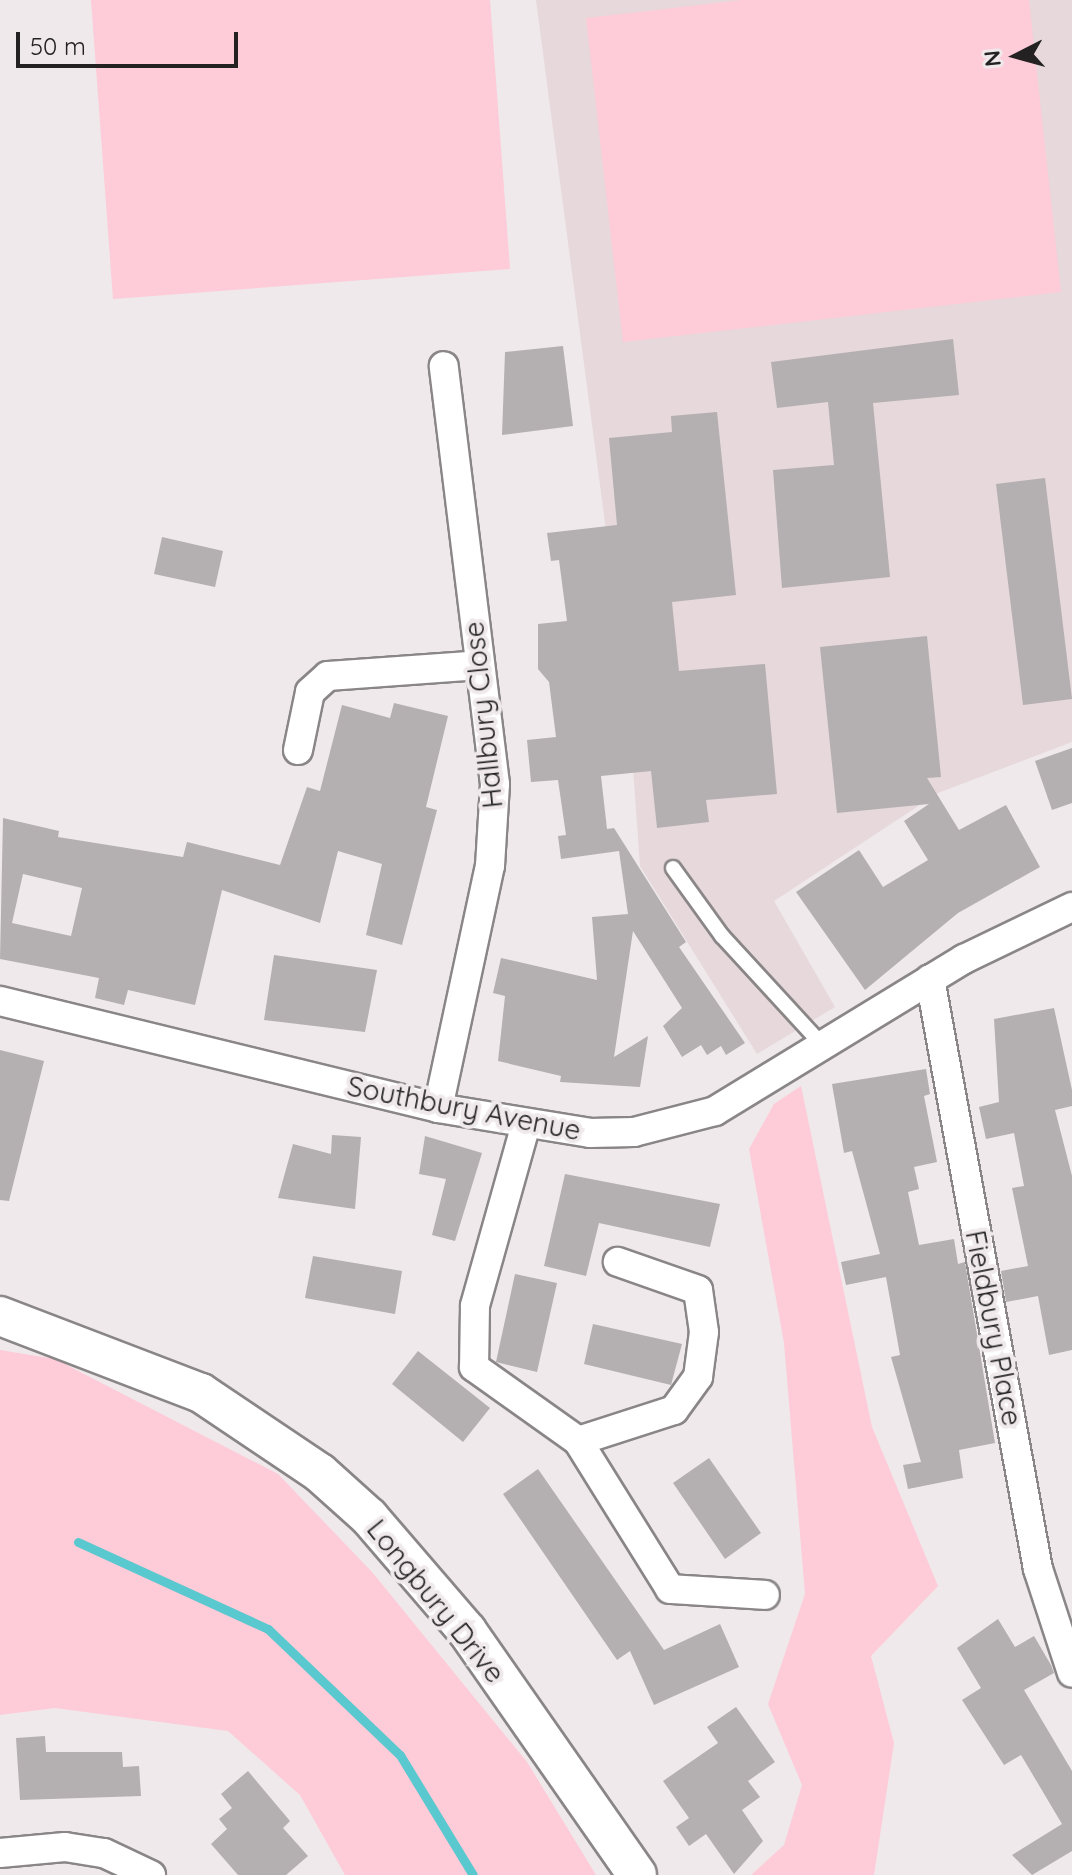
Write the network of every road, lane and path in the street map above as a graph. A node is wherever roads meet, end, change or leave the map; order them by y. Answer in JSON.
{"nodes":[{"id":1,"x":444,"y":366,"type":"dead end"},
{"id":2,"x":480,"y":665,"type":"junction"},
{"id":3,"x":298,"y":750,"type":"dead end"},
{"id":4,"x":673,"y":868,"type":"dead end"},
{"id":5,"x":1072,"y":907,"type":"edge"},
{"id":6,"x":930,"y":979,"type":"junction"},
{"id":7,"x":0,"y":1001,"type":"edge"},
{"id":8,"x":824,"y":1047,"type":"junction"},
{"id":9,"x":438,"y":1108,"type":"junction"},
{"id":10,"x":526,"y":1124,"type":"junction"},
{"id":11,"x":618,"y":1262,"type":"dead end"},
{"id":12,"x":0,"y":1316,"type":"edge"},
{"id":13,"x":578,"y":1441,"type":"junction"},
{"id":14,"x":765,"y":1595,"type":"dead end"},
{"id":15,"x":1072,"y":1673,"type":"edge"},
{"id":16,"x":0,"y":1853,"type":"edge"},
{"id":17,"x":151,"y":1875,"type":"edge"},
{"id":18,"x":637,"y":1875,"type":"edge"}],
"edges":[{"from":1,"to":2,"type":"street","name":"Hallbury Close"},
{"from":2,"to":3,"type":"street"},
{"from":2,"to":9,"type":"street","name":"Hallbury Close"},
{"from":4,"to":8,"type":"lane"},
{"from":5,"to":6,"type":"street","name":"Southbury Avenue"},
{"from":6,"to":8,"type":"street","name":"Southbury Avenue"},
{"from":6,"to":15,"type":"street","name":"Fieldbury Place"},
{"from":7,"to":9,"type":"street","name":"Southbury Avenue"},
{"from":8,"to":10,"type":"street","name":"Southbury Avenue"},
{"from":9,"to":10,"type":"street","name":"Southbury Avenue"},
{"from":10,"to":13,"type":"street"},
{"from":11,"to":13,"type":"street"},
{"from":12,"to":18,"type":"street","name":"Longbury Drive"},
{"from":13,"to":14,"type":"street"},
{"from":16,"to":17,"type":"street"}]}
